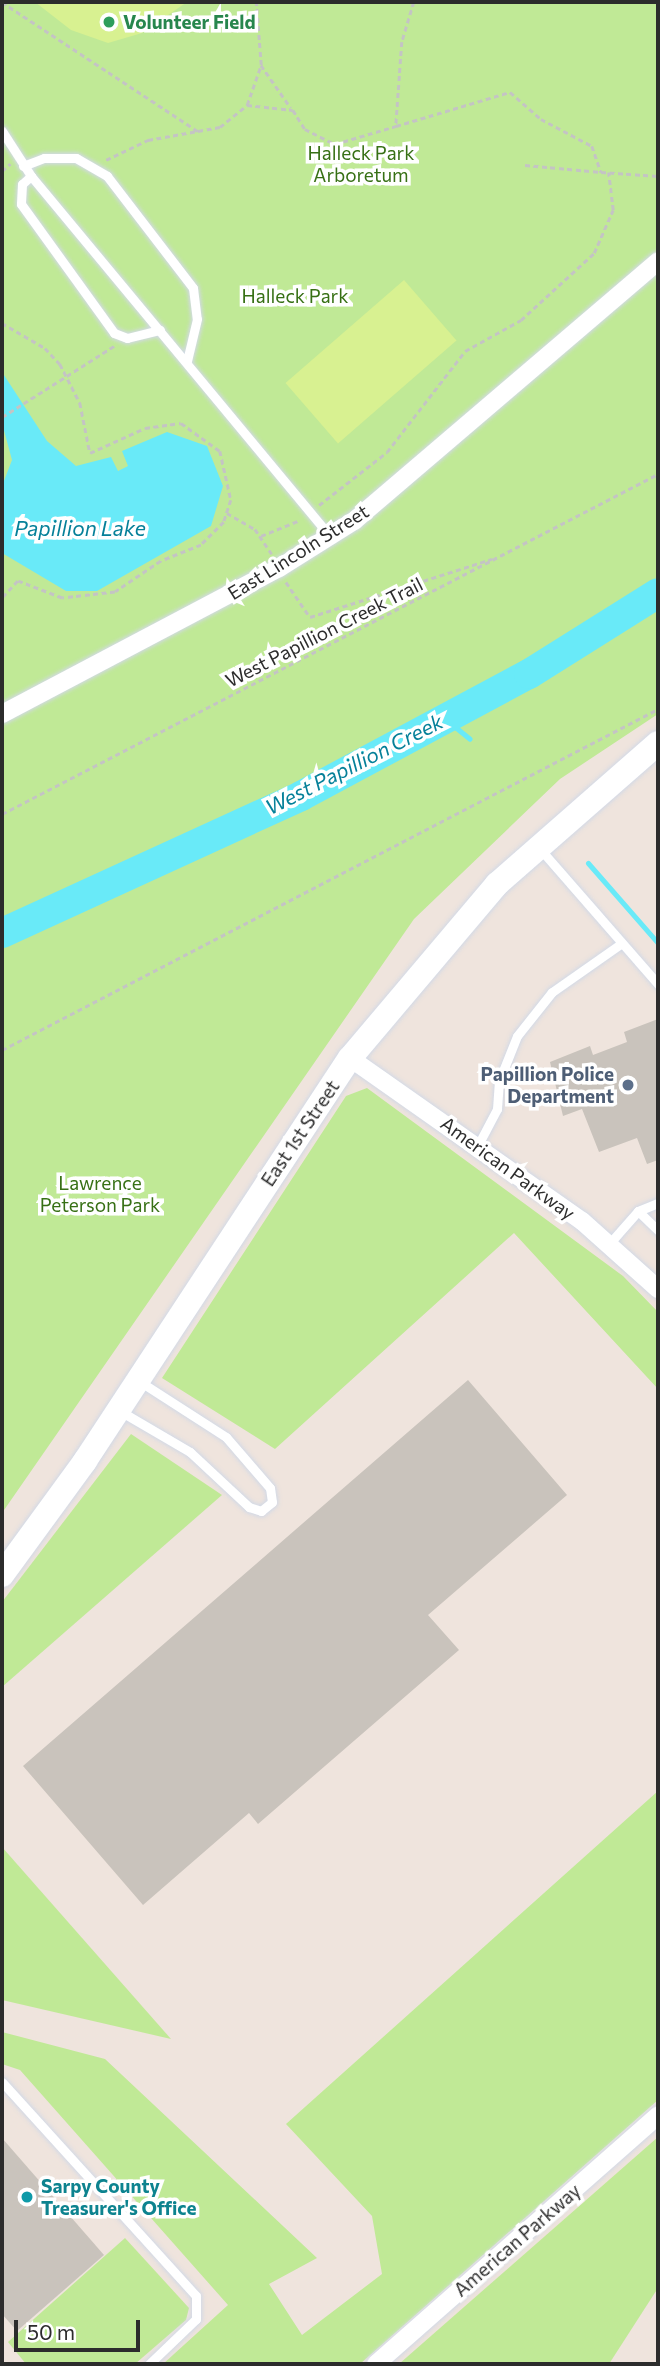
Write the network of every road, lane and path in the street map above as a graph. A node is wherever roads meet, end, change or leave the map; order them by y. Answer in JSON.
{"nodes":[{"id":1,"x":2,"y":2,"type":"edge"},
{"id":2,"x":256,"y":2,"type":"edge"},
{"id":3,"x":414,"y":2,"type":"edge"},
{"id":4,"x":261,"y":65,"type":"junction"},
{"id":5,"x":247,"y":105,"type":"junction"},
{"id":6,"x":292,"y":110,"type":"junction"},
{"id":7,"x":396,"y":126,"type":"junction"},
{"id":8,"x":2,"y":131,"type":"edge"},
{"id":9,"x":201,"y":134,"type":"junction"},
{"id":10,"x":23,"y":166,"type":"junction"},
{"id":11,"x":525,"y":166,"type":"dead end"},
{"id":12,"x":94,"y":167,"type":"junction"},
{"id":13,"x":601,"y":172,"type":"junction"},
{"id":14,"x":608,"y":172,"type":"junction"},
{"id":15,"x":31,"y":176,"type":"junction"},
{"id":16,"x":658,"y":176,"type":"edge"},
{"id":17,"x":658,"y":261,"type":"edge"},
{"id":18,"x":2,"y":323,"type":"edge"},
{"id":19,"x":160,"y":330,"type":"junction"},
{"id":20,"x":127,"y":338,"type":"junction"},
{"id":21,"x":187,"y":361,"type":"junction"},
{"id":22,"x":68,"y":377,"type":"junction"},
{"id":23,"x":2,"y":417,"type":"edge"},
{"id":24,"x":658,"y":474,"type":"edge"},
{"id":25,"x":319,"y":505,"type":"dead end"},
{"id":26,"x":227,"y":513,"type":"junction"},
{"id":27,"x":303,"y":518,"type":"dead end"},
{"id":28,"x":261,"y":536,"type":"junction"},
{"id":29,"x":330,"y":536,"type":"junction"},
{"id":30,"x":498,"y":558,"type":"junction"},
{"id":31,"x":279,"y":568,"type":"junction"},
{"id":32,"x":2,"y":597,"type":"edge"},
{"id":33,"x":658,"y":709,"type":"edge"},
{"id":34,"x":2,"y":714,"type":"edge"},
{"id":35,"x":655,"y":751,"type":"edge"},
{"id":36,"x":2,"y":814,"type":"edge"},
{"id":37,"x":537,"y":846,"type":"junction"},
{"id":38,"x":622,"y":943,"type":"junction"},
{"id":39,"x":658,"y":984,"type":"edge"},
{"id":40,"x":2,"y":1050,"type":"edge"},
{"id":41,"x":350,"y":1058,"type":"junction"},
{"id":42,"x":478,"y":1145,"type":"junction"},
{"id":43,"x":658,"y":1203,"type":"edge"},
{"id":44,"x":638,"y":1211,"type":"junction"},
{"id":45,"x":658,"y":1230,"type":"edge"},
{"id":46,"x":609,"y":1244,"type":"junction"},
{"id":47,"x":658,"y":1289,"type":"edge"},
{"id":48,"x":137,"y":1380,"type":"junction"},
{"id":49,"x":118,"y":1409,"type":"junction"},
{"id":50,"x":2,"y":1575,"type":"edge"},
{"id":51,"x":2,"y":2082,"type":"edge"},
{"id":52,"x":658,"y":2115,"type":"edge"},
{"id":53,"x":149,"y":2364,"type":"edge"},
{"id":54,"x":376,"y":2364,"type":"edge"}],
"edges":[{"from":1,"to":9,"type":"path"},
{"from":2,"to":4,"type":"path"},
{"from":3,"to":7,"type":"path"},
{"from":4,"to":5,"type":"path"},
{"from":4,"to":6,"type":"path"},
{"from":5,"to":6,"type":"path"},
{"from":5,"to":9,"type":"path"},
{"from":6,"to":7,"type":"path"},
{"from":7,"to":13,"type":"path"},
{"from":8,"to":10,"type":"lane"},
{"from":9,"to":12,"type":"path"},
{"from":10,"to":12,"type":"lane"},
{"from":10,"to":15,"type":"lane"},
{"from":11,"to":13,"type":"path"},
{"from":12,"to":21,"type":"lane"},
{"from":13,"to":14,"type":"path"},
{"from":14,"to":16,"type":"path"},
{"from":14,"to":25,"type":"path"},
{"from":15,"to":19,"type":"lane"},
{"from":15,"to":20,"type":"lane"},
{"from":17,"to":29,"type":"street","name":"East Lincoln Street"},
{"from":18,"to":22,"type":"path"},
{"from":19,"to":20,"type":"lane"},
{"from":19,"to":21,"type":"lane"},
{"from":20,"to":22,"type":"path"},
{"from":21,"to":29,"type":"lane"},
{"from":22,"to":23,"type":"path"},
{"from":22,"to":26,"type":"path"},
{"from":24,"to":30,"type":"path","name":"West Papillion Creek Trail"},
{"from":26,"to":28,"type":"path"},
{"from":26,"to":32,"type":"path"},
{"from":27,"to":28,"type":"path"},
{"from":28,"to":31,"type":"path"},
{"from":29,"to":31,"type":"street","name":"East Lincoln Street"},
{"from":30,"to":31,"type":"path"},
{"from":30,"to":36,"type":"path","name":"West Papillion Creek Trail"},
{"from":31,"to":34,"type":"street","name":"East Lincoln Street"},
{"from":33,"to":40,"type":"path"},
{"from":35,"to":37,"type":"main road","name":"East 1st Street"},
{"from":37,"to":38,"type":"lane"},
{"from":37,"to":41,"type":"main road","name":"East 1st Street"},
{"from":38,"to":39,"type":"lane"},
{"from":38,"to":42,"type":"lane"},
{"from":41,"to":42,"type":"street","name":"American Parkway"},
{"from":41,"to":48,"type":"main road","name":"East 1st Street"},
{"from":42,"to":46,"type":"street","name":"American Parkway"},
{"from":43,"to":44,"type":"lane"},
{"from":44,"to":45,"type":"lane"},
{"from":44,"to":46,"type":"lane"},
{"from":46,"to":47,"type":"street","name":"American Parkway"},
{"from":48,"to":49,"type":"main road","name":"East 1st Street"},
{"from":48,"to":49,"type":"lane"},
{"from":49,"to":50,"type":"main road","name":"East 1st Street"},
{"from":51,"to":53,"type":"lane"},
{"from":52,"to":54,"type":"street","name":"American Parkway"}]}
